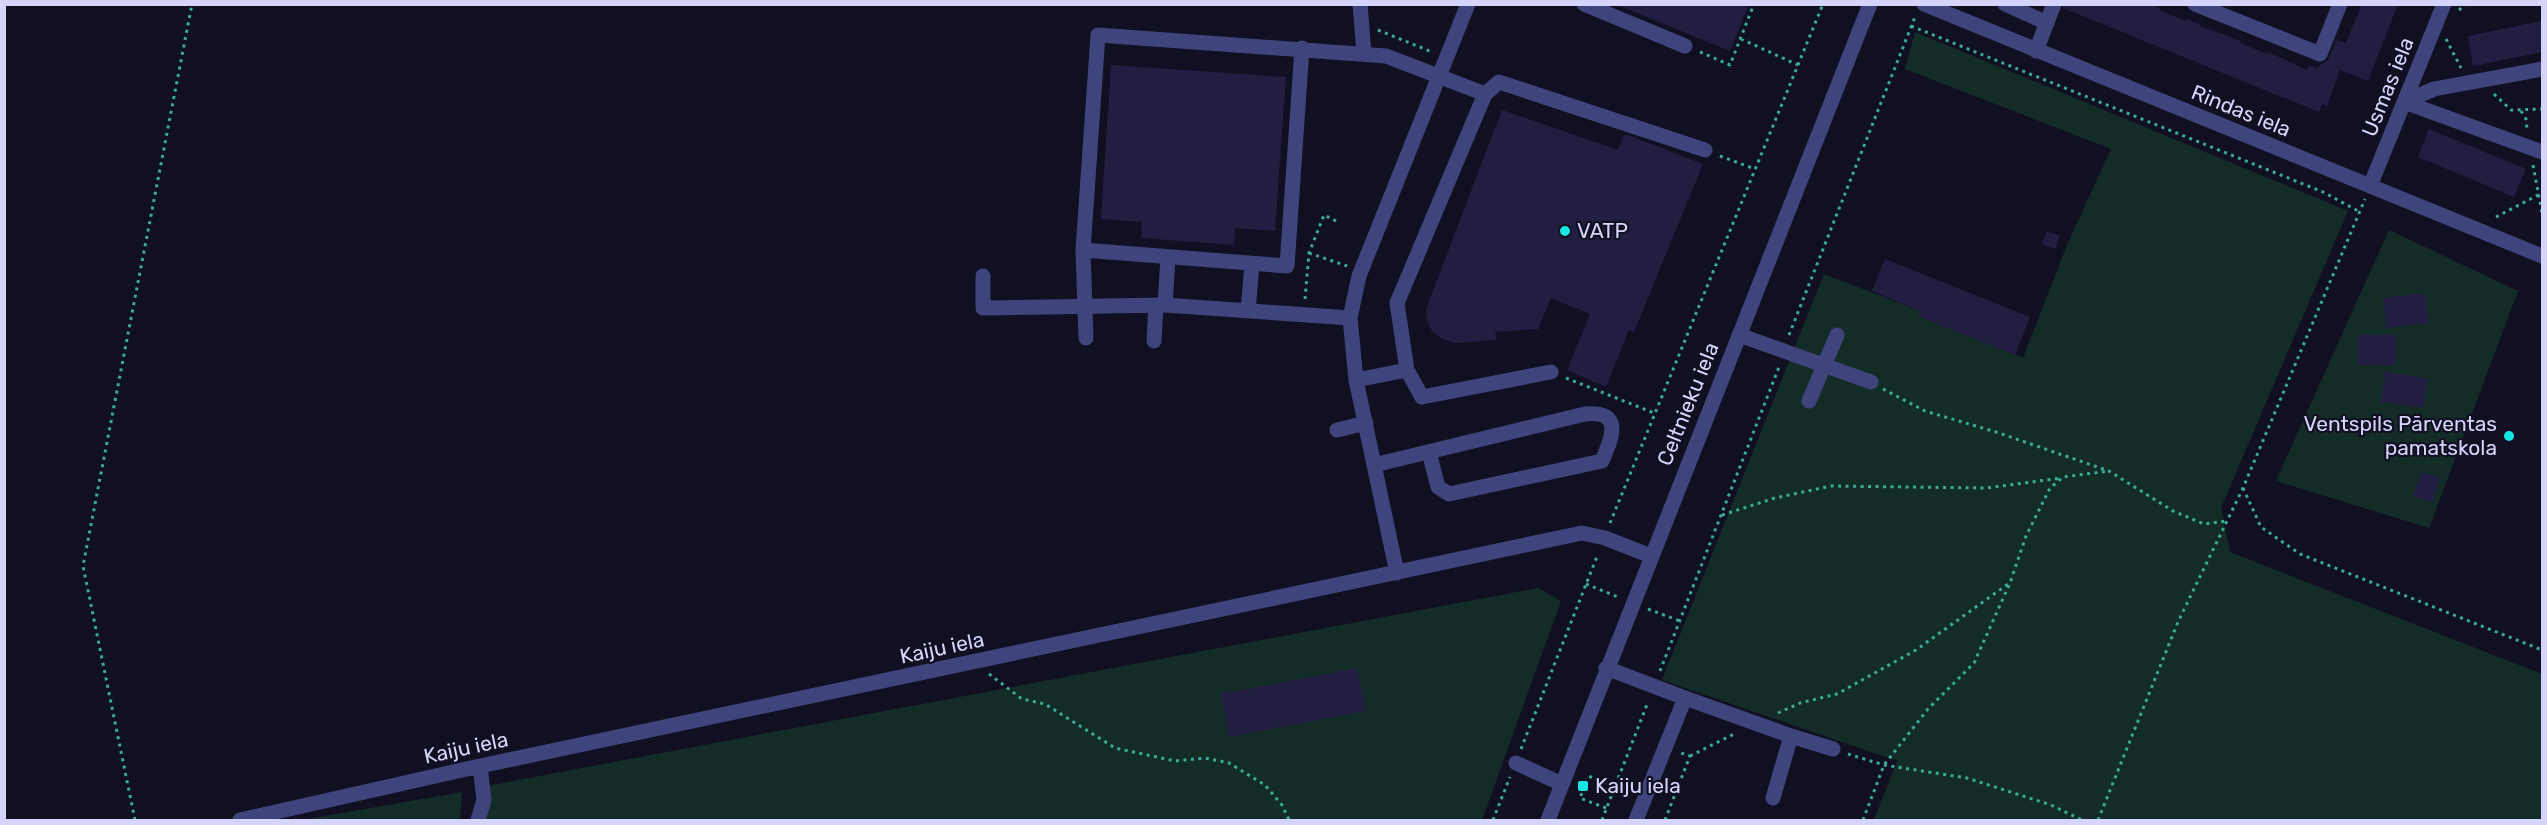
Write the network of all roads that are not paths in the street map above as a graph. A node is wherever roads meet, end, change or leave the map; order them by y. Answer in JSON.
{"nodes":[{"id":1,"x":1360,"y":4,"type":"edge"},
{"id":2,"x":1468,"y":4,"type":"edge"},
{"id":3,"x":1584,"y":4,"type":"edge"},
{"id":4,"x":1870,"y":4,"type":"edge"},
{"id":5,"x":2005,"y":4,"type":"edge"},
{"id":6,"x":2054,"y":4,"type":"edge"},
{"id":7,"x":2195,"y":4,"type":"edge"},
{"id":8,"x":2340,"y":4,"type":"edge"},
{"id":9,"x":2444,"y":4,"type":"edge"},
{"id":10,"x":1919,"y":10,"type":"edge"},
{"id":11,"x":2047,"y":23,"type":"junction"},
{"id":12,"x":1685,"y":46,"type":"road end"},
{"id":13,"x":1302,"y":48,"type":"junction"},
{"id":14,"x":2036,"y":51,"type":"junction"},
{"id":15,"x":1364,"y":54,"type":"junction"},
{"id":16,"x":2542,"y":69,"type":"edge"},
{"id":17,"x":1439,"y":75,"type":"junction"},
{"id":18,"x":1485,"y":94,"type":"junction"},
{"id":19,"x":2404,"y":102,"type":"junction"},
{"id":20,"x":1705,"y":150,"type":"road end"},
{"id":21,"x":2536,"y":150,"type":"edge"},
{"id":22,"x":2370,"y":186,"type":"junction"},
{"id":23,"x":1083,"y":250,"type":"junction"},
{"id":24,"x":2542,"y":256,"type":"edge"},
{"id":25,"x":1168,"y":257,"type":"junction"},
{"id":26,"x":1252,"y":264,"type":"junction"},
{"id":27,"x":983,"y":276,"type":"dead end"},
{"id":28,"x":1161,"y":305,"type":"junction"},
{"id":29,"x":1084,"y":306,"type":"junction"},
{"id":30,"x":1248,"y":311,"type":"junction"},
{"id":31,"x":1350,"y":318,"type":"junction"},
{"id":32,"x":1739,"y":335,"type":"junction"},
{"id":33,"x":1837,"y":335,"type":"dead end"},
{"id":34,"x":1086,"y":338,"type":"dead end"},
{"id":35,"x":1154,"y":341,"type":"dead end"},
{"id":36,"x":1824,"y":365,"type":"junction"},
{"id":37,"x":1407,"y":370,"type":"junction"},
{"id":38,"x":1551,"y":372,"type":"road end"},
{"id":39,"x":1356,"y":380,"type":"junction"},
{"id":40,"x":1871,"y":382,"type":"road end"},
{"id":41,"x":1809,"y":401,"type":"dead end"},
{"id":42,"x":1366,"y":423,"type":"junction"},
{"id":43,"x":1337,"y":430,"type":"dead end"},
{"id":44,"x":1430,"y":452,"type":"junction"},
{"id":45,"x":1374,"y":465,"type":"junction"},
{"id":46,"x":1651,"y":556,"type":"junction"},
{"id":47,"x":1397,"y":573,"type":"junction"},
{"id":48,"x":1606,"y":668,"type":"junction"},
{"id":49,"x":1685,"y":698,"type":"junction"},
{"id":50,"x":1791,"y":736,"type":"junction"},
{"id":51,"x":1833,"y":749,"type":"road end"},
{"id":52,"x":1516,"y":763,"type":"road end"},
{"id":53,"x":480,"y":766,"type":"junction"},
{"id":54,"x":1562,"y":784,"type":"junction"},
{"id":55,"x":1773,"y":798,"type":"dead end"},
{"id":56,"x":240,"y":820,"type":"edge"},
{"id":57,"x":478,"y":820,"type":"edge"},
{"id":58,"x":1548,"y":820,"type":"edge"},
{"id":59,"x":1636,"y":820,"type":"edge"}],
"edges":[{"from":1,"to":15,"type":"street"},
{"from":2,"to":17,"type":"street"},
{"from":3,"to":12,"type":"street"},
{"from":4,"to":32,"type":"street","name":"Celtnieku iela"},
{"from":5,"to":11,"type":"street"},
{"from":6,"to":11,"type":"street"},
{"from":7,"to":8,"type":"street"},
{"from":9,"to":19,"type":"street","name":"Usmas iela"},
{"from":10,"to":14,"type":"street","name":"Rindas iela"},
{"from":11,"to":14,"type":"street"},
{"from":13,"to":15,"type":"street"},
{"from":13,"to":23,"type":"street"},
{"from":13,"to":26,"type":"street"},
{"from":14,"to":22,"type":"street","name":"Rindas iela"},
{"from":15,"to":17,"type":"street"},
{"from":16,"to":19,"type":"street"},
{"from":17,"to":18,"type":"street"},
{"from":17,"to":31,"type":"street"},
{"from":18,"to":20,"type":"street"},
{"from":18,"to":37,"type":"street"},
{"from":19,"to":21,"type":"street"},
{"from":19,"to":22,"type":"street","name":"Usmas iela"},
{"from":22,"to":24,"type":"street","name":"Rindas iela"},
{"from":23,"to":25,"type":"street"},
{"from":23,"to":29,"type":"street"},
{"from":25,"to":26,"type":"street"},
{"from":25,"to":28,"type":"street"},
{"from":26,"to":30,"type":"street"},
{"from":27,"to":29,"type":"street"},
{"from":28,"to":29,"type":"street"},
{"from":28,"to":30,"type":"street"},
{"from":28,"to":35,"type":"street"},
{"from":29,"to":34,"type":"street"},
{"from":30,"to":31,"type":"street"},
{"from":31,"to":39,"type":"street"},
{"from":32,"to":36,"type":"street"},
{"from":32,"to":46,"type":"street","name":"Celtnieku iela"},
{"from":33,"to":36,"type":"street"},
{"from":36,"to":40,"type":"street"},
{"from":36,"to":41,"type":"street"},
{"from":37,"to":38,"type":"street"},
{"from":37,"to":39,"type":"street"},
{"from":39,"to":42,"type":"street"},
{"from":42,"to":43,"type":"street"},
{"from":42,"to":45,"type":"street"},
{"from":44,"to":44,"type":"street"},
{"from":44,"to":45,"type":"street"},
{"from":45,"to":47,"type":"street"},
{"from":46,"to":47,"type":"street","name":"Kaiju iela"},
{"from":46,"to":48,"type":"street","name":"Celtnieku iela"},
{"from":47,"to":53,"type":"street","name":"Kaiju iela"},
{"from":48,"to":49,"type":"street"},
{"from":48,"to":54,"type":"street","name":"Celtnieku iela"},
{"from":49,"to":50,"type":"street"},
{"from":49,"to":59,"type":"street"},
{"from":50,"to":51,"type":"street"},
{"from":50,"to":55,"type":"street"},
{"from":52,"to":54,"type":"street"},
{"from":53,"to":56,"type":"street","name":"Kaiju iela"},
{"from":53,"to":57,"type":"street"},
{"from":54,"to":58,"type":"street","name":"Celtnieku iela"}]}
